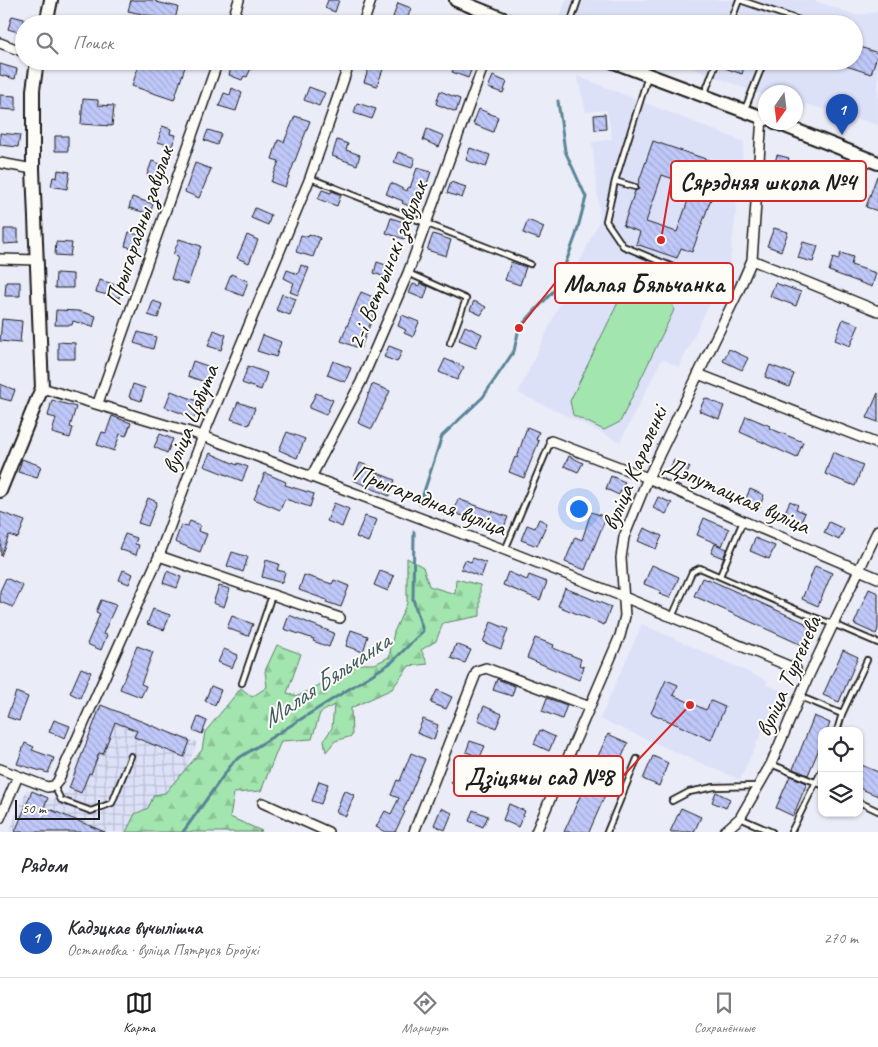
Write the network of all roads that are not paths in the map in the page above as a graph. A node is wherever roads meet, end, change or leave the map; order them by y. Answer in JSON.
{"nodes":[{"id":1,"x":52,"y":0,"type":"edge"},
{"id":2,"x":240,"y":0,"type":"edge"},
{"id":3,"x":371,"y":0,"type":"edge"},
{"id":4,"x":456,"y":0,"type":"edge"},
{"id":5,"x":578,"y":0,"type":"edge"},
{"id":6,"x":740,"y":0,"type":"edge"},
{"id":7,"x":48,"y":15,"type":"edge"},
{"id":8,"x":234,"y":15,"type":"edge"},
{"id":9,"x":366,"y":15,"type":"edge"},
{"id":10,"x":487,"y":15,"type":"edge"},
{"id":11,"x":573,"y":15,"type":"edge"},
{"id":12,"x":734,"y":15,"type":"edge"},
{"id":13,"x":784,"y":15,"type":"edge"},
{"id":14,"x":0,"y":44,"type":"edge"},
{"id":15,"x":15,"y":49,"type":"edge"},
{"id":16,"x":36,"y":70,"type":"edge"},
{"id":17,"x":215,"y":70,"type":"edge"},
{"id":18,"x":347,"y":70,"type":"edge"},
{"id":19,"x":482,"y":70,"type":"edge"},
{"id":20,"x":633,"y":70,"type":"edge"},
{"id":21,"x":714,"y":70,"type":"edge"},
{"id":22,"x":761,"y":70,"type":"edge"},
{"id":23,"x":648,"y":76,"type":"junction"},
{"id":24,"x":704,"y":96,"type":"junction"},
{"id":25,"x":744,"y":110,"type":"junction"},
{"id":26,"x":758,"y":116,"type":"edge"},
{"id":27,"x":763,"y":130,"type":"edge"},
{"id":28,"x":795,"y":130,"type":"edge"},
{"id":29,"x":0,"y":163,"type":"edge"},
{"id":30,"x":878,"y":163,"type":"edge"},
{"id":31,"x":33,"y":169,"type":"junction"},
{"id":32,"x":310,"y":178,"type":"junction"},
{"id":33,"x":615,"y":180,"type":"junction"},
{"id":34,"x":635,"y":188,"type":"dead end"},
{"id":35,"x":426,"y":223,"type":"junction"},
{"id":36,"x":0,"y":259,"type":"edge"},
{"id":37,"x":38,"y":260,"type":"junction"},
{"id":38,"x":752,"y":260,"type":"junction"},
{"id":39,"x":530,"y":264,"type":"dead end"},
{"id":40,"x":673,"y":267,"type":"dead end"},
{"id":41,"x":408,"y":273,"type":"junction"},
{"id":42,"x":878,"y":311,"type":"edge"},
{"id":43,"x":450,"y":343,"type":"dead end"},
{"id":44,"x":698,"y":374,"type":"junction"},
{"id":45,"x":42,"y":388,"type":"junction"},
{"id":46,"x":98,"y":403,"type":"junction"},
{"id":47,"x":203,"y":436,"type":"junction"},
{"id":48,"x":551,"y":441,"type":"joint"},
{"id":49,"x":878,"y":444,"type":"edge"},
{"id":50,"x":311,"y":477,"type":"junction"},
{"id":51,"x":648,"y":478,"type":"junction"},
{"id":52,"x":0,"y":491,"type":"edge"},
{"id":53,"x":743,"y":521,"type":"junction"},
{"id":54,"x":878,"y":530,"type":"edge"},
{"id":55,"x":505,"y":550,"type":"junction"},
{"id":56,"x":159,"y":556,"type":"junction"},
{"id":57,"x":858,"y":569,"type":"junction"},
{"id":58,"x":720,"y":576,"type":"junction"},
{"id":59,"x":878,"y":578,"type":"edge"},
{"id":60,"x":272,"y":595,"type":"junction"},
{"id":61,"x":624,"y":597,"type":"junction"},
{"id":62,"x":672,"y":617,"type":"junction"},
{"id":63,"x":340,"y":618,"type":"dead end"},
{"id":64,"x":833,"y":624,"type":"junction"},
{"id":65,"x":878,"y":643,"type":"edge"},
{"id":66,"x":866,"y":660,"type":"dead end"},
{"id":67,"x":796,"y":669,"type":"dead end"},
{"id":68,"x":242,"y":683,"type":"dead end"},
{"id":69,"x":801,"y":697,"type":"junction"},
{"id":70,"x":590,"y":707,"type":"junction"},
{"id":71,"x":842,"y":714,"type":"junction"},
{"id":72,"x":838,"y":727,"type":"edge"},
{"id":73,"x":131,"y":756,"type":"dead end"},
{"id":74,"x":637,"y":759,"type":"dead end"},
{"id":75,"x":771,"y":764,"type":"junction"},
{"id":76,"x":0,"y":769,"type":"edge"},
{"id":77,"x":821,"y":772,"type":"edge"},
{"id":78,"x":18,"y":776,"type":"junction"},
{"id":79,"x":816,"y":783,"type":"junction"},
{"id":80,"x":54,"y":786,"type":"junction"},
{"id":81,"x":759,"y":786,"type":"junction"},
{"id":82,"x":672,"y":801,"type":"dead end"},
{"id":83,"x":263,"y":804,"type":"dead end"},
{"id":84,"x":863,"y":804,"type":"edge"},
{"id":85,"x":878,"y":811,"type":"edge"},
{"id":86,"x":0,"y":818,"type":"edge"},
{"id":87,"x":740,"y":818,"type":"junction"},
{"id":88,"x":328,"y":832,"type":"edge"},
{"id":89,"x":414,"y":832,"type":"edge"},
{"id":90,"x":536,"y":832,"type":"edge"},
{"id":91,"x":607,"y":832,"type":"edge"},
{"id":92,"x":724,"y":832,"type":"edge"},
{"id":93,"x":772,"y":832,"type":"edge"},
{"id":94,"x":791,"y":832,"type":"edge"}],
"edges":[{"from":1,"to":7,"type":"street"},
{"from":2,"to":8,"type":"street"},
{"from":3,"to":9,"type":"street"},
{"from":4,"to":10,"type":"street"},
{"from":5,"to":11,"type":"lane"},
{"from":6,"to":12,"type":"lane"},
{"from":6,"to":13,"type":"lane"},
{"from":14,"to":15,"type":"street"},
{"from":16,"to":31,"type":"street"},
{"from":17,"to":46,"type":"street","name":"Прыгарадны завулак"},
{"from":18,"to":32,"type":"street","name":"вуліца Цябута"},
{"from":19,"to":35,"type":"street","name":"2-і Ветрынскі завулак"},
{"from":20,"to":23,"type":"street"},
{"from":21,"to":24,"type":"lane"},
{"from":22,"to":25,"type":"lane"},
{"from":23,"to":24,"type":"street"},
{"from":23,"to":33,"type":"lane"},
{"from":24,"to":25,"type":"street"},
{"from":25,"to":26,"type":"street"},
{"from":27,"to":38,"type":"street","name":"вуліца Караленкі"},
{"from":28,"to":30,"type":"street"},
{"from":29,"to":31,"type":"street"},
{"from":31,"to":37,"type":"street"},
{"from":32,"to":35,"type":"lane"},
{"from":32,"to":47,"type":"street","name":"вуліца Цябута"},
{"from":33,"to":34,"type":"lane"},
{"from":33,"to":40,"type":"lane"},
{"from":35,"to":39,"type":"lane"},
{"from":35,"to":41,"type":"street","name":"2-і Ветрынскі завулак"},
{"from":36,"to":37,"type":"street"},
{"from":37,"to":45,"type":"street"},
{"from":38,"to":42,"type":"street"},
{"from":38,"to":44,"type":"street","name":"вуліца Караленкі"},
{"from":41,"to":43,"type":"lane"},
{"from":41,"to":50,"type":"street","name":"2-і Ветрынскі завулак"},
{"from":44,"to":49,"type":"street"},
{"from":44,"to":51,"type":"street","name":"вуліца Караленкі"},
{"from":45,"to":46,"type":"street","name":"Прыгарадная вуліца"},
{"from":45,"to":52,"type":"street"},
{"from":46,"to":47,"type":"street","name":"Прыгарадная вуліца"},
{"from":47,"to":50,"type":"street","name":"Прыгарадная вуліца"},
{"from":47,"to":56,"type":"street","name":"вуліца Цябута"},
{"from":48,"to":51,"type":"street","name":"Дэпутацкая вуліца"},
{"from":48,"to":55,"type":"lane"},
{"from":50,"to":55,"type":"street","name":"Прыгарадная вуліца"},
{"from":51,"to":53,"type":"street","name":"Дэпутацкая вуліца"},
{"from":51,"to":61,"type":"street","name":"вуліца Караленкі"},
{"from":53,"to":57,"type":"street","name":"Дэпутацкая вуліца"},
{"from":53,"to":58,"type":"lane"},
{"from":54,"to":57,"type":"street","name":"вуліца Тургенева"},
{"from":55,"to":61,"type":"street","name":"Прыгарадная вуліца"},
{"from":56,"to":60,"type":"street"},
{"from":56,"to":80,"type":"street","name":"вуліца Цябута"},
{"from":57,"to":59,"type":"street","name":"Дэпутацкая вуліца"},
{"from":57,"to":64,"type":"street","name":"вуліца Тургенева"},
{"from":58,"to":62,"type":"lane"},
{"from":58,"to":64,"type":"lane"},
{"from":60,"to":63,"type":"street"},
{"from":60,"to":68,"type":"lane"},
{"from":61,"to":62,"type":"street","name":"Прыгарадная вуліца"},
{"from":61,"to":70,"type":"street","name":"вуліца Караленкі"},
{"from":62,"to":67,"type":"street","name":"Прыгарадная вуліца"},
{"from":64,"to":65,"type":"lane"},
{"from":64,"to":69,"type":"street","name":"вуліца Тургенева"},
{"from":66,"to":71,"type":"lane"},
{"from":69,"to":71,"type":"lane"},
{"from":69,"to":75,"type":"street","name":"вуліца Тургенева"},
{"from":70,"to":89,"type":"street"},
{"from":70,"to":90,"type":"street","name":"вуліца Караленкі"},
{"from":71,"to":72,"type":"lane"},
{"from":73,"to":80,"type":"lane"},
{"from":74,"to":91,"type":"lane"},
{"from":75,"to":79,"type":"lane"},
{"from":75,"to":81,"type":"street","name":"вуліца Тургенева"},
{"from":76,"to":78,"type":"street"},
{"from":77,"to":79,"type":"lane"},
{"from":78,"to":80,"type":"street"},
{"from":78,"to":86,"type":"street"},
{"from":79,"to":94,"type":"lane"},
{"from":81,"to":82,"type":"lane"},
{"from":81,"to":87,"type":"street","name":"вуліца Тургенева"},
{"from":83,"to":88,"type":"street"},
{"from":84,"to":85,"type":"lane"},
{"from":87,"to":92,"type":"street","name":"вуліца Тургенева"},
{"from":87,"to":93,"type":"lane"}]}
